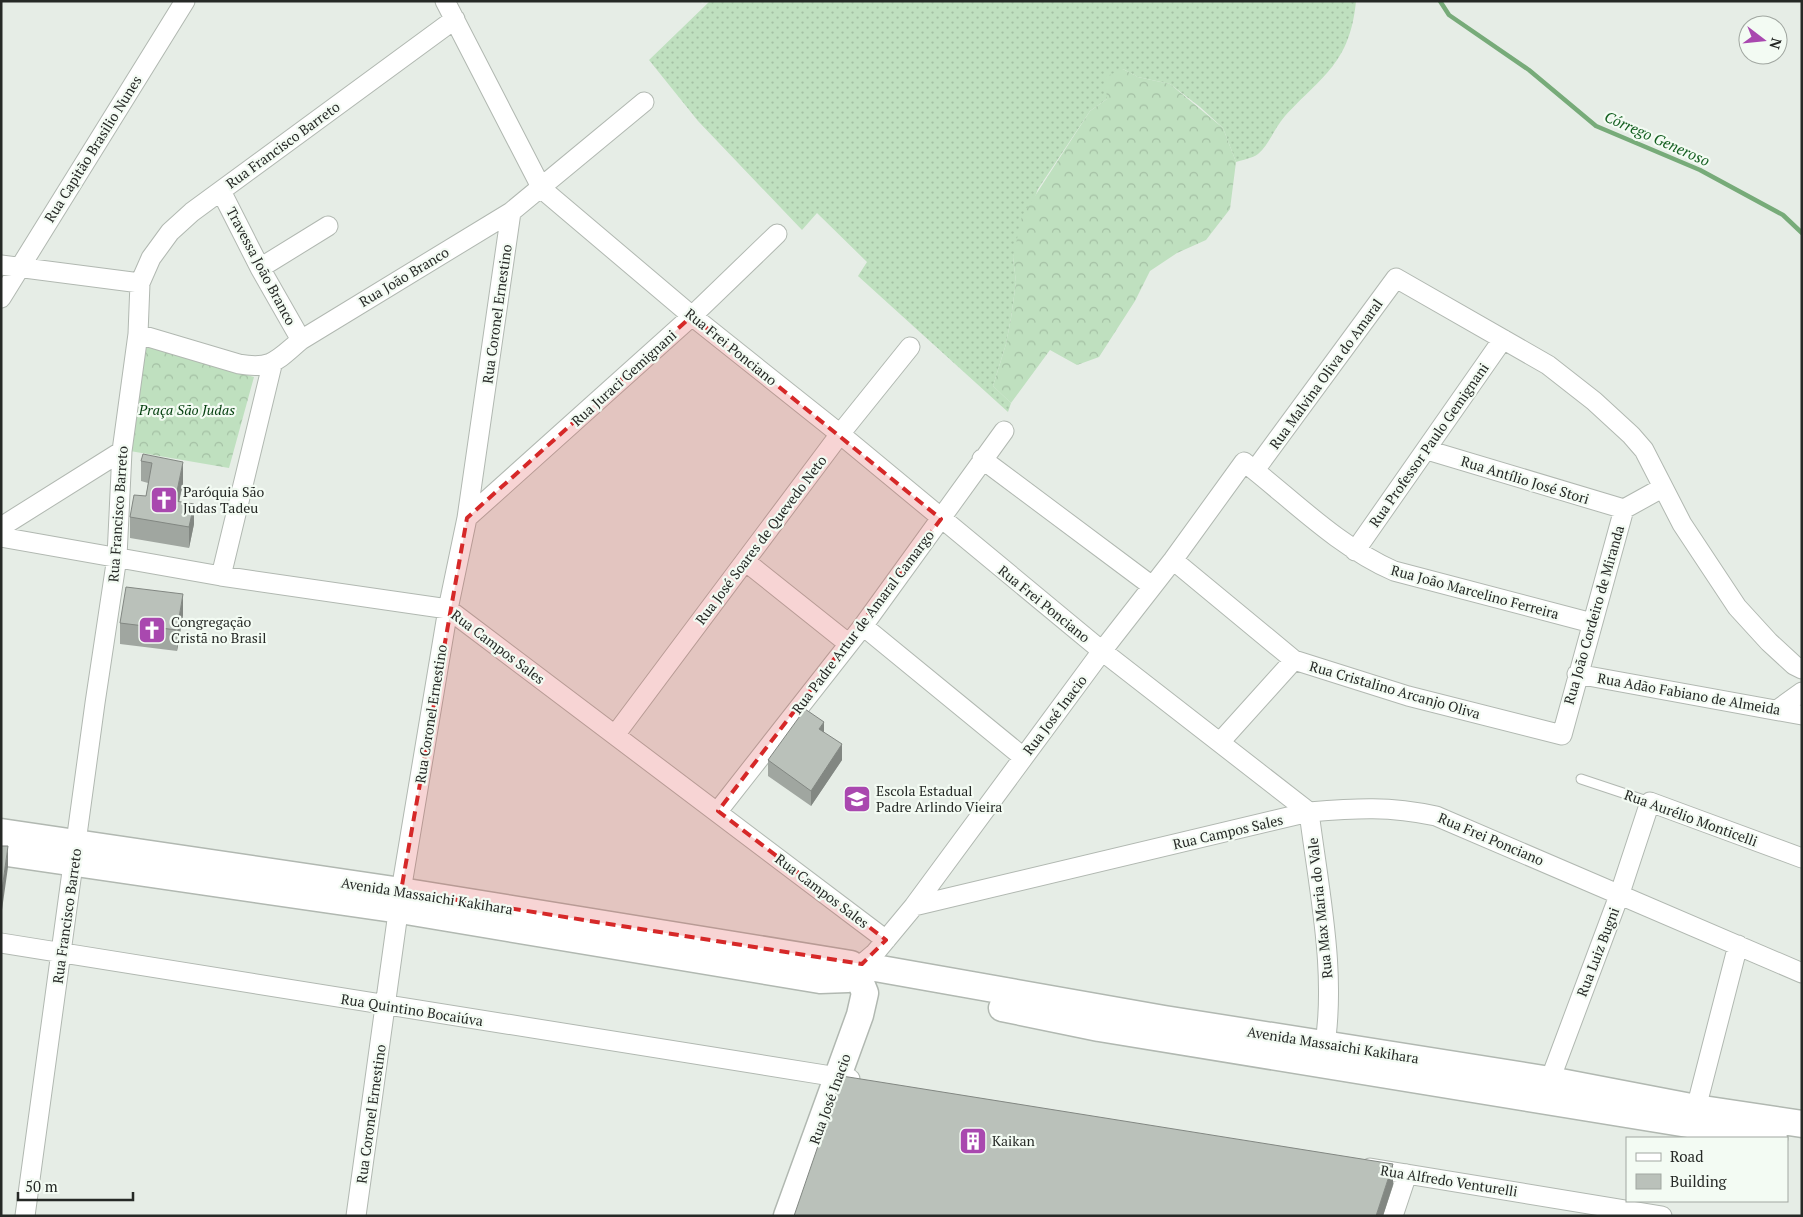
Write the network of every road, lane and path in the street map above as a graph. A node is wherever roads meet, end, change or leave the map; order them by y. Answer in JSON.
{"nodes":[{"id":1,"x":185,"y":1,"type":"edge"},
{"id":2,"x":445,"y":1,"type":"edge"},
{"id":3,"x":455,"y":19,"type":"junction"},
{"id":4,"x":644,"y":102,"type":"dead end"},
{"id":5,"x":542,"y":189,"type":"junction"},
{"id":6,"x":221,"y":191,"type":"junction"},
{"id":7,"x":511,"y":212,"type":"junction"},
{"id":8,"x":328,"y":226,"type":"dead end"},
{"id":9,"x":777,"y":234,"type":"dead end"},
{"id":10,"x":10,"y":267,"type":"edge"},
{"id":11,"x":260,"y":268,"type":"junction"},
{"id":12,"x":140,"y":284,"type":"junction"},
{"id":13,"x":1,"y":298,"type":"edge"},
{"id":14,"x":692,"y":316,"type":"junction"},
{"id":15,"x":138,"y":334,"type":"junction"},
{"id":16,"x":301,"y":340,"type":"junction"},
{"id":17,"x":1503,"y":340,"type":"junction"},
{"id":18,"x":910,"y":347,"type":"dead end"},
{"id":19,"x":272,"y":365,"type":"junction"},
{"id":20,"x":1004,"y":431,"type":"dead end"},
{"id":21,"x":840,"y":434,"type":"junction"},
{"id":22,"x":1427,"y":450,"type":"junction"},
{"id":23,"x":122,"y":451,"type":"junction"},
{"id":24,"x":982,"y":459,"type":"junction"},
{"id":25,"x":1250,"y":466,"type":"junction"},
{"id":26,"x":1662,"y":488,"type":"junction"},
{"id":27,"x":1624,"y":509,"type":"junction"},
{"id":28,"x":467,"y":518,"type":"junction"},
{"id":29,"x":940,"y":519,"type":"junction"},
{"id":30,"x":1,"y":527,"type":"edge"},
{"id":31,"x":1,"y":537,"type":"edge"},
{"id":32,"x":1355,"y":551,"type":"junction"},
{"id":33,"x":117,"y":557,"type":"junction"},
{"id":34,"x":1173,"y":560,"type":"junction"},
{"id":35,"x":745,"y":561,"type":"junction"},
{"id":36,"x":221,"y":576,"type":"junction"},
{"id":37,"x":1152,"y":586,"type":"junction"},
{"id":38,"x":448,"y":610,"type":"junction"},
{"id":39,"x":1592,"y":623,"type":"junction"},
{"id":40,"x":863,"y":626,"type":"junction"},
{"id":41,"x":848,"y":644,"type":"junction"},
{"id":42,"x":1102,"y":651,"type":"junction"},
{"id":43,"x":1294,"y":660,"type":"junction"},
{"id":44,"x":1802,"y":669,"type":"edge"},
{"id":45,"x":1577,"y":674,"type":"junction"},
{"id":46,"x":1802,"y":692,"type":"edge"},
{"id":47,"x":1776,"y":710,"type":"junction"},
{"id":48,"x":1802,"y":715,"type":"edge"},
{"id":49,"x":615,"y":735,"type":"junction"},
{"id":50,"x":1562,"y":735,"type":"joint"},
{"id":51,"x":1221,"y":742,"type":"junction"},
{"id":52,"x":1023,"y":757,"type":"junction"},
{"id":53,"x":1581,"y":779,"type":"dead end"},
{"id":54,"x":1650,"y":802,"type":"junction"},
{"id":55,"x":718,"y":811,"type":"junction"},
{"id":56,"x":1309,"y":812,"type":"junction"},
{"id":57,"x":1,"y":832,"type":"edge"},
{"id":58,"x":1,"y":852,"type":"edge"},
{"id":59,"x":75,"y":854,"type":"junction"},
{"id":60,"x":1802,"y":858,"type":"edge"},
{"id":61,"x":1620,"y":893,"type":"junction"},
{"id":62,"x":400,"y":901,"type":"junction"},
{"id":63,"x":914,"y":906,"type":"junction"},
{"id":64,"x":886,"y":940,"type":"junction"},
{"id":65,"x":1,"y":943,"type":"edge"},
{"id":66,"x":1738,"y":945,"type":"junction"},
{"id":67,"x":62,"y":953,"type":"junction"},
{"id":68,"x":1802,"y":973,"type":"edge"},
{"id":69,"x":858,"y":974,"type":"junction"},
{"id":70,"x":386,"y":1006,"type":"junction"},
{"id":71,"x":1324,"y":1053,"type":"junction"},
{"id":72,"x":830,"y":1076,"type":"junction"},
{"id":73,"x":866,"y":1082,"type":"edge"},
{"id":74,"x":1548,"y":1090,"type":"junction"},
{"id":75,"x":1694,"y":1117,"type":"junction"},
{"id":76,"x":1802,"y":1124,"type":"edge"},
{"id":77,"x":1770,"y":1137,"type":"edge"},
{"id":78,"x":1788,"y":1140,"type":"edge"},
{"id":79,"x":1802,"y":1142,"type":"edge"},
{"id":80,"x":1349,"y":1165,"type":"edge"},
{"id":81,"x":1407,"y":1174,"type":"junction"},
{"id":82,"x":25,"y":1216,"type":"edge"},
{"id":83,"x":356,"y":1216,"type":"edge"},
{"id":84,"x":772,"y":1216,"type":"edge"},
{"id":85,"x":787,"y":1216,"type":"edge"},
{"id":86,"x":1393,"y":1216,"type":"edge"},
{"id":87,"x":1662,"y":1216,"type":"edge"}],
"edges":[{"from":1,"to":10,"type":"street","name":"Rua Capitão Brasilio Nunes"},
{"from":2,"to":3,"type":"street","name":"Rua Frei Ponciano"},
{"from":3,"to":5,"type":"street","name":"Rua Frei Ponciano"},
{"from":3,"to":6,"type":"street","name":"Rua Francisco Barreto"},
{"from":4,"to":5,"type":"street","name":"Rua João Branco"},
{"from":5,"to":7,"type":"street","name":"Rua João Branco"},
{"from":5,"to":14,"type":"street","name":"Rua Frei Ponciano"},
{"from":6,"to":11,"type":"street","name":"Travessa João Branco"},
{"from":6,"to":12,"type":"street","name":"Rua Francisco Barreto"},
{"from":7,"to":16,"type":"street","name":"Rua João Branco"},
{"from":7,"to":28,"type":"street","name":"Rua Coronel Ernestino"},
{"from":8,"to":11,"type":"street"},
{"from":9,"to":14,"type":"street","name":"Rua Juraci Gemignani"},
{"from":10,"to":12,"type":"street"},
{"from":10,"to":13,"type":"street","name":"Rua Capitão Brasilio Nunes"},
{"from":11,"to":16,"type":"street","name":"Travessa João Branco"},
{"from":12,"to":15,"type":"street","name":"Rua Francisco Barreto"},
{"from":14,"to":21,"type":"street","name":"Rua Frei Ponciano"},
{"from":14,"to":28,"type":"street","name":"Rua Juraci Gemignani"},
{"from":15,"to":19,"type":"street"},
{"from":15,"to":23,"type":"street","name":"Rua Francisco Barreto"},
{"from":16,"to":19,"type":"street","name":"Rua João Branco"},
{"from":17,"to":22,"type":"street","name":"Rua Professor Paulo Gemignani"},
{"from":17,"to":25,"type":"street","name":"Rua Malvina Oliva do Amaral"},
{"from":17,"to":26,"type":"street"},
{"from":18,"to":21,"type":"street","name":"Rua José Soares de Quevedo Neto"},
{"from":19,"to":36,"type":"street"},
{"from":20,"to":24,"type":"street","name":"Rua Padre Artur de Amaral Camargo"},
{"from":21,"to":29,"type":"street","name":"Rua Frei Ponciano"},
{"from":21,"to":35,"type":"street","name":"Rua José Soares de Quevedo Neto"},
{"from":22,"to":27,"type":"street","name":"Rua Antílio José Stori"},
{"from":22,"to":32,"type":"street","name":"Rua Professor Paulo Gemignani"},
{"from":23,"to":30,"type":"street"},
{"from":23,"to":33,"type":"street","name":"Rua Francisco Barreto"},
{"from":24,"to":29,"type":"street","name":"Rua Padre Artur de Amaral Camargo"},
{"from":24,"to":37,"type":"street"},
{"from":25,"to":32,"type":"street","name":"Rua João Marcelino Ferreira"},
{"from":25,"to":34,"type":"street","name":"Rua José Inacio"},
{"from":26,"to":27,"type":"street","name":"Rua João Cordeiro de Miranda"},
{"from":26,"to":44,"type":"street"},
{"from":27,"to":39,"type":"street","name":"Rua João Cordeiro de Miranda"},
{"from":28,"to":38,"type":"street","name":"Rua Coronel Ernestino"},
{"from":29,"to":40,"type":"street","name":"Rua Padre Artur de Amaral Camargo"},
{"from":29,"to":42,"type":"street","name":"Rua Frei Ponciano"},
{"from":31,"to":33,"type":"street","name":"Rua Campos Sales"},
{"from":32,"to":39,"type":"street","name":"Rua João Marcelino Ferreira"},
{"from":33,"to":36,"type":"street","name":"Rua Campos Sales"},
{"from":33,"to":59,"type":"street","name":"Rua Francisco Barreto"},
{"from":34,"to":37,"type":"street","name":"Rua José Inacio"},
{"from":34,"to":43,"type":"street","name":"Rua Cristalino Arcanjo Oliva"},
{"from":35,"to":41,"type":"street"},
{"from":35,"to":49,"type":"street","name":"Rua José Soares de Quevedo Neto"},
{"from":36,"to":38,"type":"street","name":"Rua Campos Sales"},
{"from":37,"to":42,"type":"street","name":"Rua José Inacio"},
{"from":38,"to":49,"type":"street","name":"Rua Campos Sales"},
{"from":38,"to":62,"type":"street","name":"Rua Coronel Ernestino"},
{"from":39,"to":45,"type":"street","name":"Rua João Cordeiro de Miranda"},
{"from":40,"to":41,"type":"street","name":"Rua Padre Artur de Amaral Camargo"},
{"from":40,"to":52,"type":"street"},
{"from":41,"to":55,"type":"street","name":"Rua Padre Artur de Amaral Camargo"},
{"from":42,"to":51,"type":"street","name":"Rua Frei Ponciano"},
{"from":42,"to":52,"type":"street","name":"Rua José Inacio"},
{"from":43,"to":50,"type":"street","name":"Rua Cristalino Arcanjo Oliva"},
{"from":43,"to":51,"type":"street"},
{"from":45,"to":47,"type":"street","name":"Rua Adão Fabiano de Almeida"},
{"from":45,"to":50,"type":"street","name":"Rua João Cordeiro de Miranda"},
{"from":46,"to":47,"type":"street"},
{"from":47,"to":48,"type":"street","name":"Rua Adão Fabiano de Almeida"},
{"from":49,"to":55,"type":"street","name":"Rua Campos Sales"},
{"from":51,"to":56,"type":"street","name":"Rua Frei Ponciano"},
{"from":52,"to":63,"type":"street","name":"Rua José Inacio"},
{"from":53,"to":54,"type":"lane","name":"Rua Aurélio Monticelli"},
{"from":54,"to":60,"type":"street","name":"Rua Aurélio Monticelli"},
{"from":54,"to":61,"type":"street","name":"Rua Luiz Bugni"},
{"from":55,"to":64,"type":"street","name":"Rua Campos Sales"},
{"from":56,"to":61,"type":"street","name":"Rua Frei Ponciano"},
{"from":56,"to":63,"type":"street","name":"Rua Campos Sales"},
{"from":56,"to":71,"type":"street","name":"Rua Max Maria do Vale"},
{"from":57,"to":59,"type":"street","name":"Avenida Massaichi Kakihara"},
{"from":58,"to":59,"type":"street","name":"Avenida Massaichi Kakihara"},
{"from":59,"to":62,"type":"street","name":"Avenida Massaichi Kakihara"},
{"from":59,"to":67,"type":"street","name":"Rua Francisco Barreto"},
{"from":61,"to":66,"type":"street","name":"Rua Frei Ponciano"},
{"from":61,"to":74,"type":"street","name":"Rua Luiz Bugni"},
{"from":62,"to":69,"type":"street","name":"Avenida Massaichi Kakihara"},
{"from":62,"to":70,"type":"street","name":"Rua Coronel Ernestino"},
{"from":63,"to":64,"type":"street","name":"Rua José Inacio"},
{"from":64,"to":69,"type":"street","name":"Rua José Inacio"},
{"from":65,"to":67,"type":"street","name":"Rua Quintino Bocaiúva"},
{"from":66,"to":68,"type":"street","name":"Rua Frei Ponciano"},
{"from":66,"to":75,"type":"street"},
{"from":67,"to":70,"type":"street","name":"Rua Quintino Bocaiúva"},
{"from":67,"to":82,"type":"street","name":"Rua Francisco Barreto"},
{"from":69,"to":71,"type":"street","name":"Avenida Massaichi Kakihara"},
{"from":69,"to":72,"type":"street","name":"Rua José Inacio"},
{"from":70,"to":72,"type":"street","name":"Rua Quintino Bocaiúva"},
{"from":70,"to":83,"type":"street","name":"Rua Coronel Ernestino"},
{"from":71,"to":74,"type":"street","name":"Avenida Massaichi Kakihara"},
{"from":72,"to":73,"type":"street"},
{"from":72,"to":84,"type":"street","name":"Rua José Inacio"},
{"from":72,"to":85,"type":"street","name":"Rua José Inacio"},
{"from":74,"to":75,"type":"street","name":"Avenida Massaichi Kakihara"},
{"from":75,"to":76,"type":"street","name":"Avenida Massaichi Kakihara"},
{"from":75,"to":77,"type":"street","name":"Avenida Massaichi Kakihara"},
{"from":78,"to":79,"type":"street"},
{"from":80,"to":81,"type":"street","name":"Rua Alfredo Venturelli"},
{"from":81,"to":86,"type":"street"},
{"from":81,"to":87,"type":"street","name":"Rua Alfredo Venturelli"}]}
